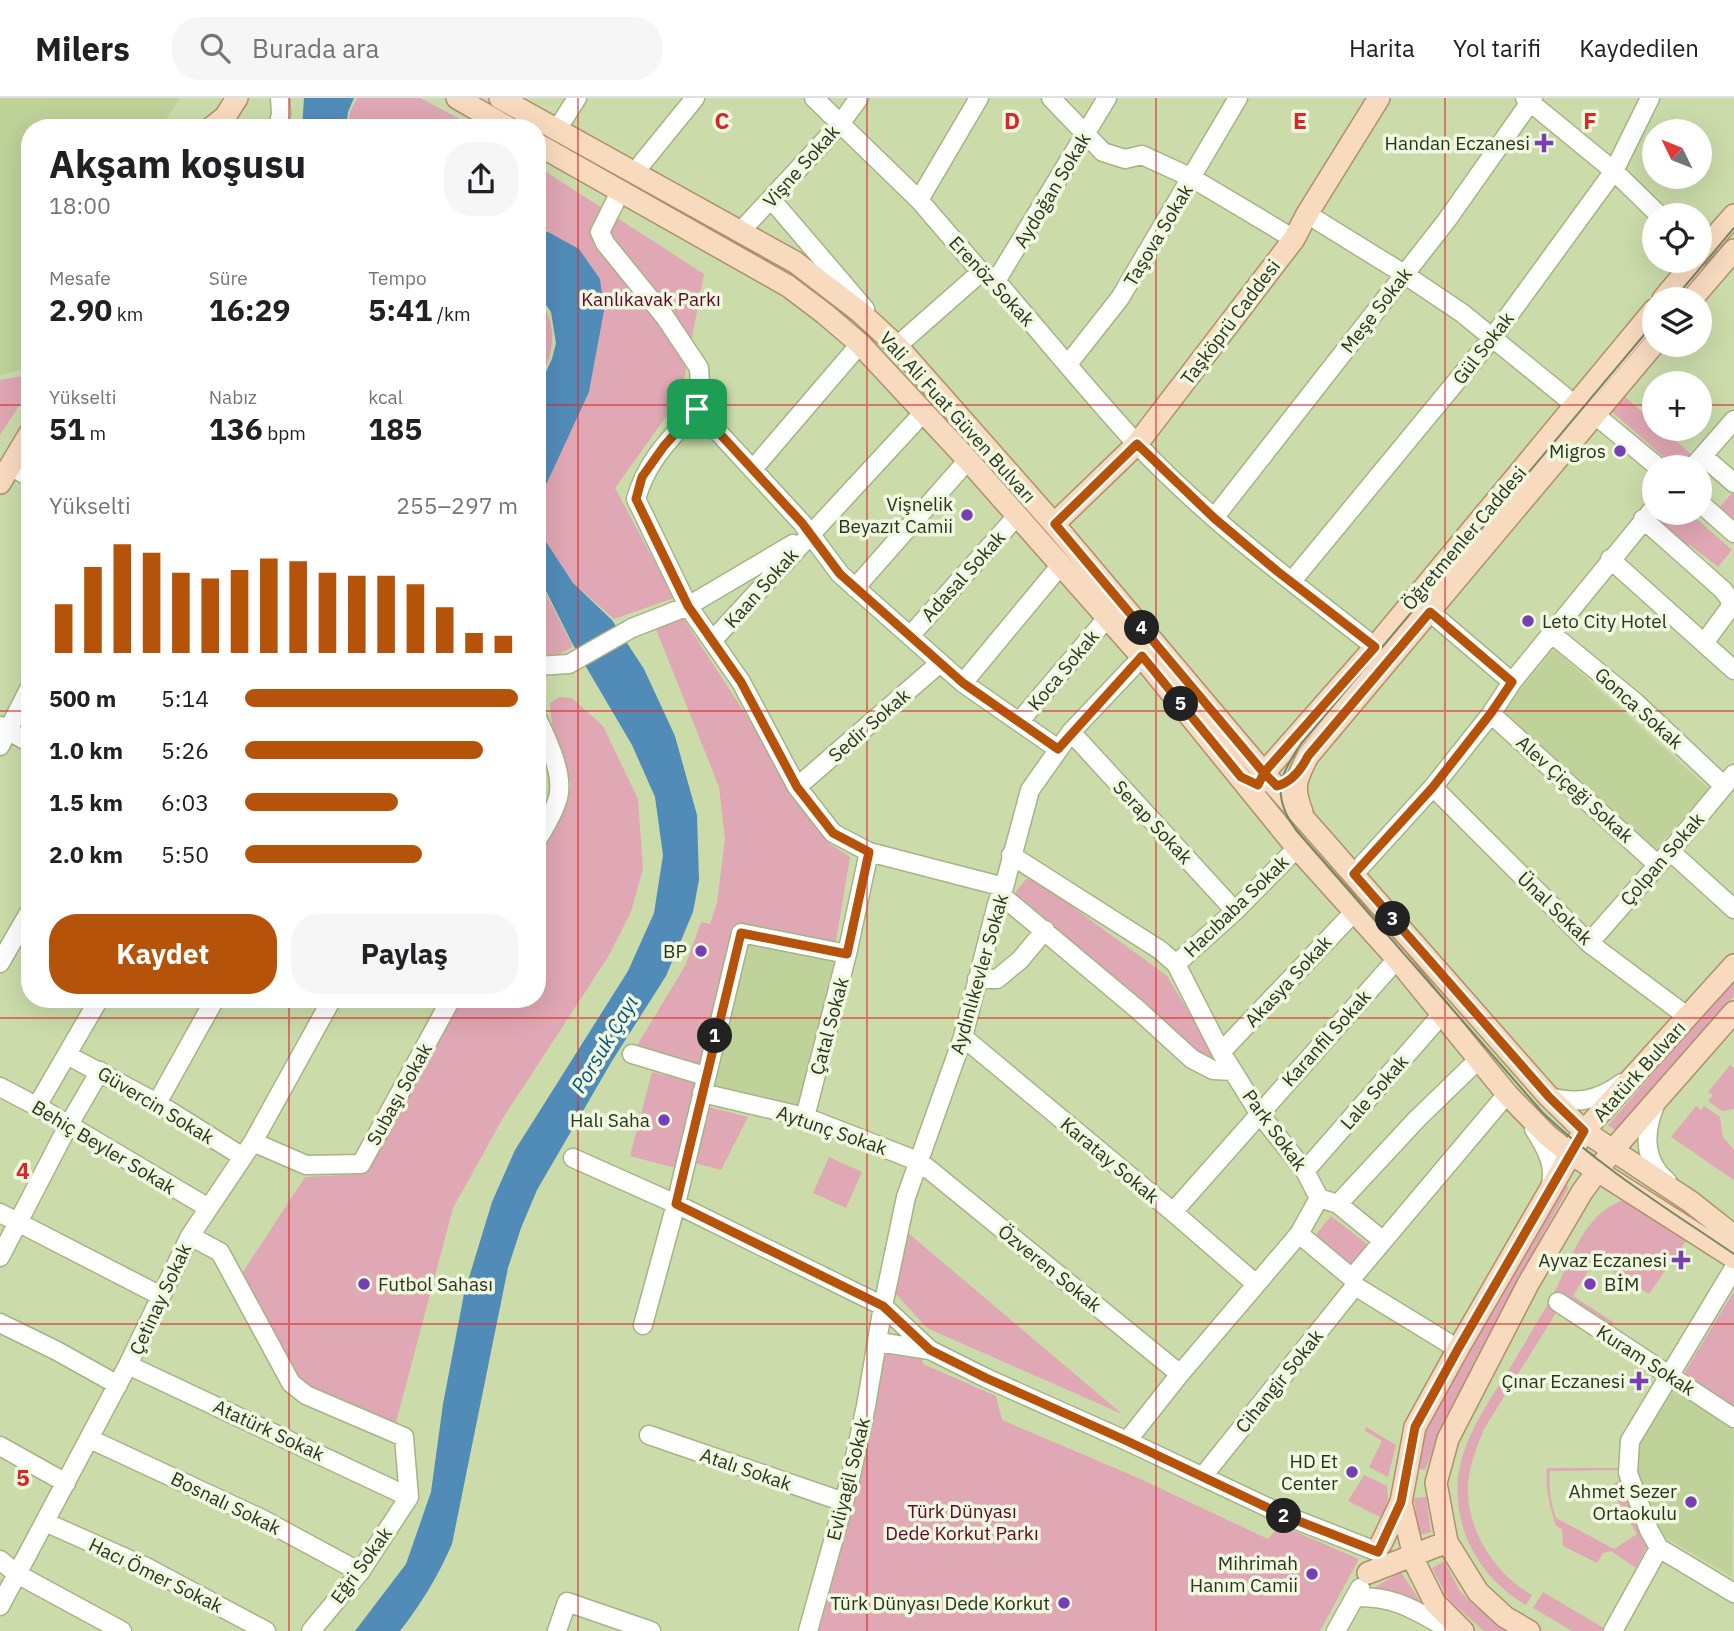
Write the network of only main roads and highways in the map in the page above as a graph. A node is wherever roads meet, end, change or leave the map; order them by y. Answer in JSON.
{"nodes":[{"id":1,"x":228,"y":98,"type":"edge"},
{"id":2,"x":237,"y":98,"type":"edge"},
{"id":3,"x":457,"y":98,"type":"edge"},
{"id":4,"x":500,"y":98,"type":"edge"},
{"id":5,"x":1379,"y":98,"type":"edge"},
{"id":6,"x":215,"y":119,"type":"edge"},
{"id":7,"x":222,"y":119,"type":"edge"},
{"id":8,"x":493,"y":119,"type":"edge"},
{"id":9,"x":536,"y":119,"type":"edge"},
{"id":10,"x":546,"y":125,"type":"edge"},
{"id":11,"x":546,"y":149,"type":"edge"},
{"id":12,"x":1734,"y":215,"type":"edge"},
{"id":13,"x":1712,"y":240,"type":"edge"},
{"id":14,"x":1734,"y":250,"type":"edge"},
{"id":15,"x":1685,"y":273,"type":"edge"},
{"id":16,"x":1673,"y":287,"type":"edge"},
{"id":17,"x":1702,"y":287,"type":"edge"},
{"id":18,"x":1642,"y":327,"type":"edge"},
{"id":19,"x":1642,"y":355,"type":"edge"},
{"id":20,"x":1585,"y":409,"type":"junction"},
{"id":21,"x":21,"y":448,"type":"edge"},
{"id":22,"x":5,"y":475,"type":"edge"},
{"id":23,"x":1055,"y":524,"type":"junction"},
{"id":24,"x":1301,"y":768,"type":"junction"},
{"id":25,"x":1260,"y":784,"type":"junction"},
{"id":26,"x":1304,"y":817,"type":"junction"},
{"id":27,"x":1734,"y":965,"type":"edge"},
{"id":28,"x":1734,"y":1012,"type":"edge"},
{"id":29,"x":1584,"y":1131,"type":"junction"},
{"id":30,"x":1612,"y":1151,"type":"junction"},
{"id":31,"x":1571,"y":1154,"type":"junction"},
{"id":32,"x":1597,"y":1171,"type":"junction"},
{"id":33,"x":1734,"y":1236,"type":"edge"},
{"id":34,"x":1734,"y":1258,"type":"edge"},
{"id":35,"x":1436,"y":1483,"type":"junction"},
{"id":36,"x":1402,"y":1492,"type":"junction"},
{"id":37,"x":1447,"y":1542,"type":"junction"},
{"id":38,"x":1379,"y":1548,"type":"road end"},
{"id":39,"x":1414,"y":1555,"type":"junction"},
{"id":40,"x":1368,"y":1573,"type":"road end"},
{"id":41,"x":1463,"y":1631,"type":"edge"},
{"id":42,"x":1529,"y":1631,"type":"edge"}],
"edges":[{"from":1,"to":6,"type":"main road"},
{"from":2,"to":7,"type":"main road"},
{"from":3,"to":8,"type":"main road"},
{"from":4,"to":9,"type":"main road","name":"Vali Ali Fuat Güven Bulvarı"},
{"from":5,"to":23,"type":"main road","name":"Taşköprü Caddesi"},
{"from":10,"to":23,"type":"main road","name":"Vali Ali Fuat Güven Bulvarı"},
{"from":11,"to":25,"type":"main road","name":"Vali Ali Fuat Güven Bulvarı"},
{"from":12,"to":13,"type":"main road"},
{"from":14,"to":17,"type":"main road"},
{"from":15,"to":16,"type":"main road"},
{"from":18,"to":20,"type":"main road","name":"Öğretmenler Caddesi"},
{"from":19,"to":20,"type":"main road","name":"Öğretmenler Caddesi"},
{"from":20,"to":24,"type":"main road","name":"Öğretmenler Caddesi"},
{"from":20,"to":25,"type":"main road","name":"Öğretmenler Caddesi"},
{"from":21,"to":22,"type":"main road"},
{"from":23,"to":25,"type":"main road","name":"Vali Ali Fuat Güven Bulvarı"},
{"from":24,"to":25,"type":"main road"},
{"from":24,"to":26,"type":"main road"},
{"from":25,"to":26,"type":"main road","name":"Vali Ali Fuat Güven Bulvarı"},
{"from":25,"to":31,"type":"main road","name":"Vali Ali Fuat Güven Bulvarı"},
{"from":26,"to":29,"type":"main road","name":"Vali Ali Fuat Güven Bulvarı"},
{"from":27,"to":29,"type":"main road","name":"Atatürk Bulvarı"},
{"from":28,"to":30,"type":"main road","name":"Atatürk Bulvarı"},
{"from":29,"to":30,"type":"main road","name":"Vali Ali Fuat Güven Bulvarı"},
{"from":29,"to":31,"type":"main road","name":"Atatürk Bulvarı"},
{"from":30,"to":32,"type":"main road","name":"Atatürk Bulvarı"},
{"from":30,"to":33,"type":"main road","name":"Vali Ali Fuat Güven Bulvarı"},
{"from":31,"to":32,"type":"main road","name":"Vali Ali Fuat Güven Bulvarı"},
{"from":31,"to":36,"type":"main road","name":"Atatürk Bulvarı"},
{"from":32,"to":34,"type":"main road","name":"Vali Ali Fuat Güven Bulvarı"},
{"from":32,"to":35,"type":"main road","name":"Atatürk Bulvarı"},
{"from":35,"to":36,"type":"main road"},
{"from":35,"to":37,"type":"main road","name":"Atatürk Bulvarı"},
{"from":36,"to":38,"type":"main road"},
{"from":36,"to":39,"type":"main road","name":"Atatürk Bulvarı"},
{"from":37,"to":39,"type":"main road"},
{"from":37,"to":42,"type":"main road","name":"Atatürk Bulvarı"},
{"from":39,"to":40,"type":"main road"},
{"from":39,"to":41,"type":"main road","name":"Atatürk Bulvarı"}]}
